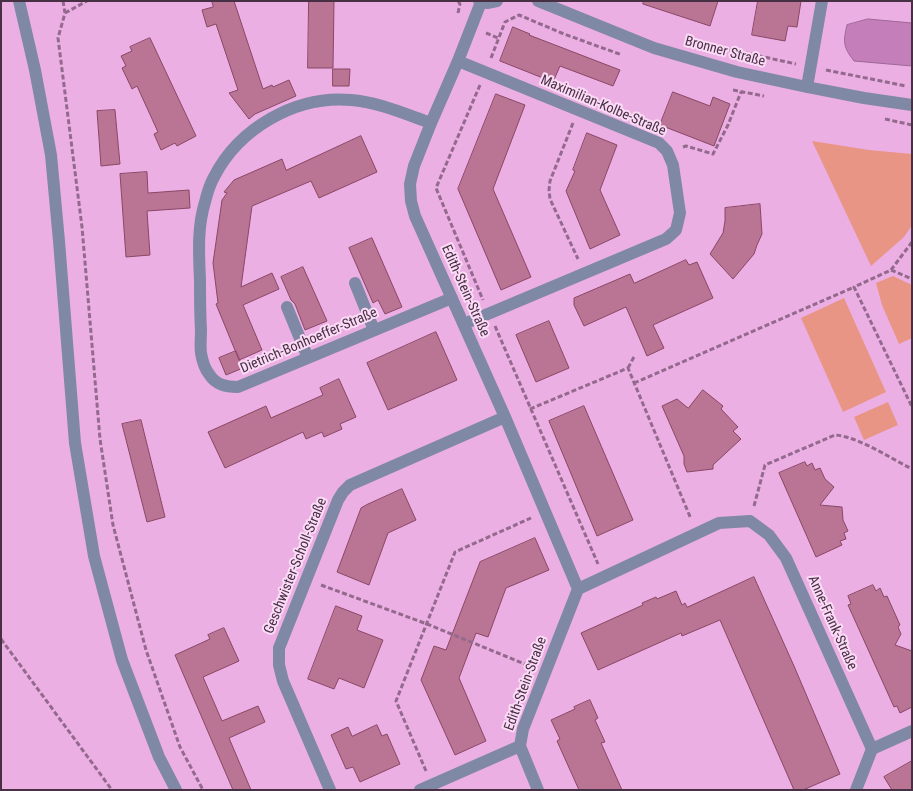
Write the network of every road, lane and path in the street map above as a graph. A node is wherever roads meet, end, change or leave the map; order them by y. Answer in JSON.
{"nodes":[{"id":1,"x":19,"y":1,"type":"edge"},
{"id":2,"x":63,"y":1,"type":"edge"},
{"id":3,"x":87,"y":1,"type":"edge"},
{"id":4,"x":497,"y":1,"type":"edge"},
{"id":5,"x":538,"y":1,"type":"edge"},
{"id":6,"x":822,"y":1,"type":"edge"},
{"id":7,"x":480,"y":2,"type":"edge"},
{"id":8,"x":65,"y":13,"type":"junction"},
{"id":9,"x":564,"y":34,"type":"dead end"},
{"id":10,"x":498,"y":38,"type":"dead end"},
{"id":11,"x":709,"y":45,"type":"dead end"},
{"id":12,"x":458,"y":61,"type":"junction"},
{"id":13,"x":810,"y":67,"type":"junction"},
{"id":14,"x":807,"y":87,"type":"junction"},
{"id":15,"x":912,"y":87,"type":"edge"},
{"id":16,"x":740,"y":92,"type":"dead end"},
{"id":17,"x":912,"y":105,"type":"edge"},
{"id":18,"x":578,"y":110,"type":"junction"},
{"id":19,"x":431,"y":123,"type":"junction"},
{"id":20,"x":668,"y":151,"type":"junction"},
{"id":21,"x":912,"y":242,"type":"edge"},
{"id":22,"x":891,"y":270,"type":"junction"},
{"id":23,"x":584,"y":274,"type":"junction"},
{"id":24,"x":912,"y":279,"type":"edge"},
{"id":25,"x":355,"y":283,"type":"dead end"},
{"id":26,"x":854,"y":287,"type":"junction"},
{"id":27,"x":452,"y":298,"type":"junction"},
{"id":28,"x":287,"y":307,"type":"dead end"},
{"id":29,"x":464,"y":324,"type":"junction"},
{"id":30,"x":374,"y":330,"type":"junction"},
{"id":31,"x":635,"y":355,"type":"dead end"},
{"id":32,"x":308,"y":358,"type":"junction"},
{"id":33,"x":628,"y":368,"type":"junction"},
{"id":34,"x":634,"y":383,"type":"junction"},
{"id":35,"x":912,"y":407,"type":"edge"},
{"id":36,"x":530,"y":409,"type":"dead end"},
{"id":37,"x":505,"y":417,"type":"junction"},
{"id":38,"x":912,"y":469,"type":"edge"},
{"id":39,"x":545,"y":512,"type":"junction"},
{"id":40,"x":750,"y":521,"type":"junction"},
{"id":41,"x":697,"y":533,"type":"junction"},
{"id":42,"x":307,"y":579,"type":"junction"},
{"id":43,"x":578,"y":589,"type":"junction"},
{"id":44,"x":427,"y":624,"type":"junction"},
{"id":45,"x":1,"y":639,"type":"edge"},
{"id":46,"x":545,"y":673,"type":"junction"},
{"id":47,"x":912,"y":731,"type":"edge"},
{"id":48,"x":520,"y":746,"type":"junction"},
{"id":49,"x":872,"y":748,"type":"junction"},
{"id":50,"x":426,"y":787,"type":"edge"},
{"id":51,"x":112,"y":790,"type":"edge"},
{"id":52,"x":176,"y":790,"type":"edge"},
{"id":53,"x":202,"y":790,"type":"edge"},
{"id":54,"x":330,"y":790,"type":"edge"},
{"id":55,"x":538,"y":790,"type":"edge"},
{"id":56,"x":856,"y":790,"type":"edge"}],
"edges":[{"from":1,"to":52,"type":"street"},
{"from":2,"to":8,"type":"path"},
{"from":3,"to":8,"type":"path"},
{"from":4,"to":7,"type":"street"},
{"from":5,"to":14,"type":"street","name":"Bronner Straße"},
{"from":6,"to":13,"type":"street"},
{"from":7,"to":12,"type":"street","name":"Edith-Stein-Straße"},
{"from":8,"to":53,"type":"path"},
{"from":9,"to":10,"type":"path"},
{"from":11,"to":13,"type":"path"},
{"from":12,"to":18,"type":"street","name":"Maximilian-Kolbe-Straße"},
{"from":12,"to":19,"type":"street","name":"Edith-Stein-Straße"},
{"from":13,"to":14,"type":"street"},
{"from":13,"to":15,"type":"path"},
{"from":14,"to":17,"type":"street","name":"Bronner Straße"},
{"from":16,"to":20,"type":"path"},
{"from":18,"to":20,"type":"street","name":"Maximilian-Kolbe-Straße"},
{"from":18,"to":23,"type":"path"},
{"from":19,"to":27,"type":"street","name":"Edith-Stein-Straße"},
{"from":19,"to":32,"type":"street","name":"Dietrich-Bonhoeffer-Straße"},
{"from":20,"to":23,"type":"street","name":"Maximilian-Kolbe-Straße"},
{"from":21,"to":22,"type":"path"},
{"from":22,"to":24,"type":"path"},
{"from":22,"to":26,"type":"path"},
{"from":23,"to":29,"type":"street","name":"Maximilian-Kolbe-Straße"},
{"from":25,"to":30,"type":"street"},
{"from":26,"to":34,"type":"path"},
{"from":26,"to":35,"type":"path"},
{"from":27,"to":29,"type":"street","name":"Edith-Stein-Straße"},
{"from":27,"to":30,"type":"street","name":"Dietrich-Bonhoeffer-Straße"},
{"from":28,"to":32,"type":"street"},
{"from":29,"to":37,"type":"street","name":"Edith-Stein-Straße"},
{"from":30,"to":32,"type":"street","name":"Dietrich-Bonhoeffer-Straße"},
{"from":31,"to":33,"type":"path"},
{"from":33,"to":34,"type":"path"},
{"from":33,"to":36,"type":"path"},
{"from":34,"to":41,"type":"path"},
{"from":37,"to":39,"type":"street","name":"Edith-Stein-Straße"},
{"from":37,"to":42,"type":"street","name":"Geschwister-Scholl-Straße"},
{"from":38,"to":40,"type":"path"},
{"from":39,"to":43,"type":"street","name":"Edith-Stein-Straße"},
{"from":39,"to":44,"type":"path"},
{"from":40,"to":41,"type":"street"},
{"from":40,"to":49,"type":"street","name":"Anne-Frank-Straße"},
{"from":41,"to":43,"type":"street"},
{"from":42,"to":44,"type":"path"},
{"from":42,"to":54,"type":"street","name":"Geschwister-Scholl-Straße"},
{"from":43,"to":46,"type":"street","name":"Edith-Stein-Straße"},
{"from":44,"to":46,"type":"path"},
{"from":44,"to":50,"type":"path"},
{"from":45,"to":51,"type":"path"},
{"from":46,"to":48,"type":"street","name":"Edith-Stein-Straße"},
{"from":47,"to":49,"type":"street"},
{"from":48,"to":50,"type":"street"},
{"from":48,"to":55,"type":"street","name":"Edith-Stein-Straße"},
{"from":49,"to":56,"type":"street"}]}
